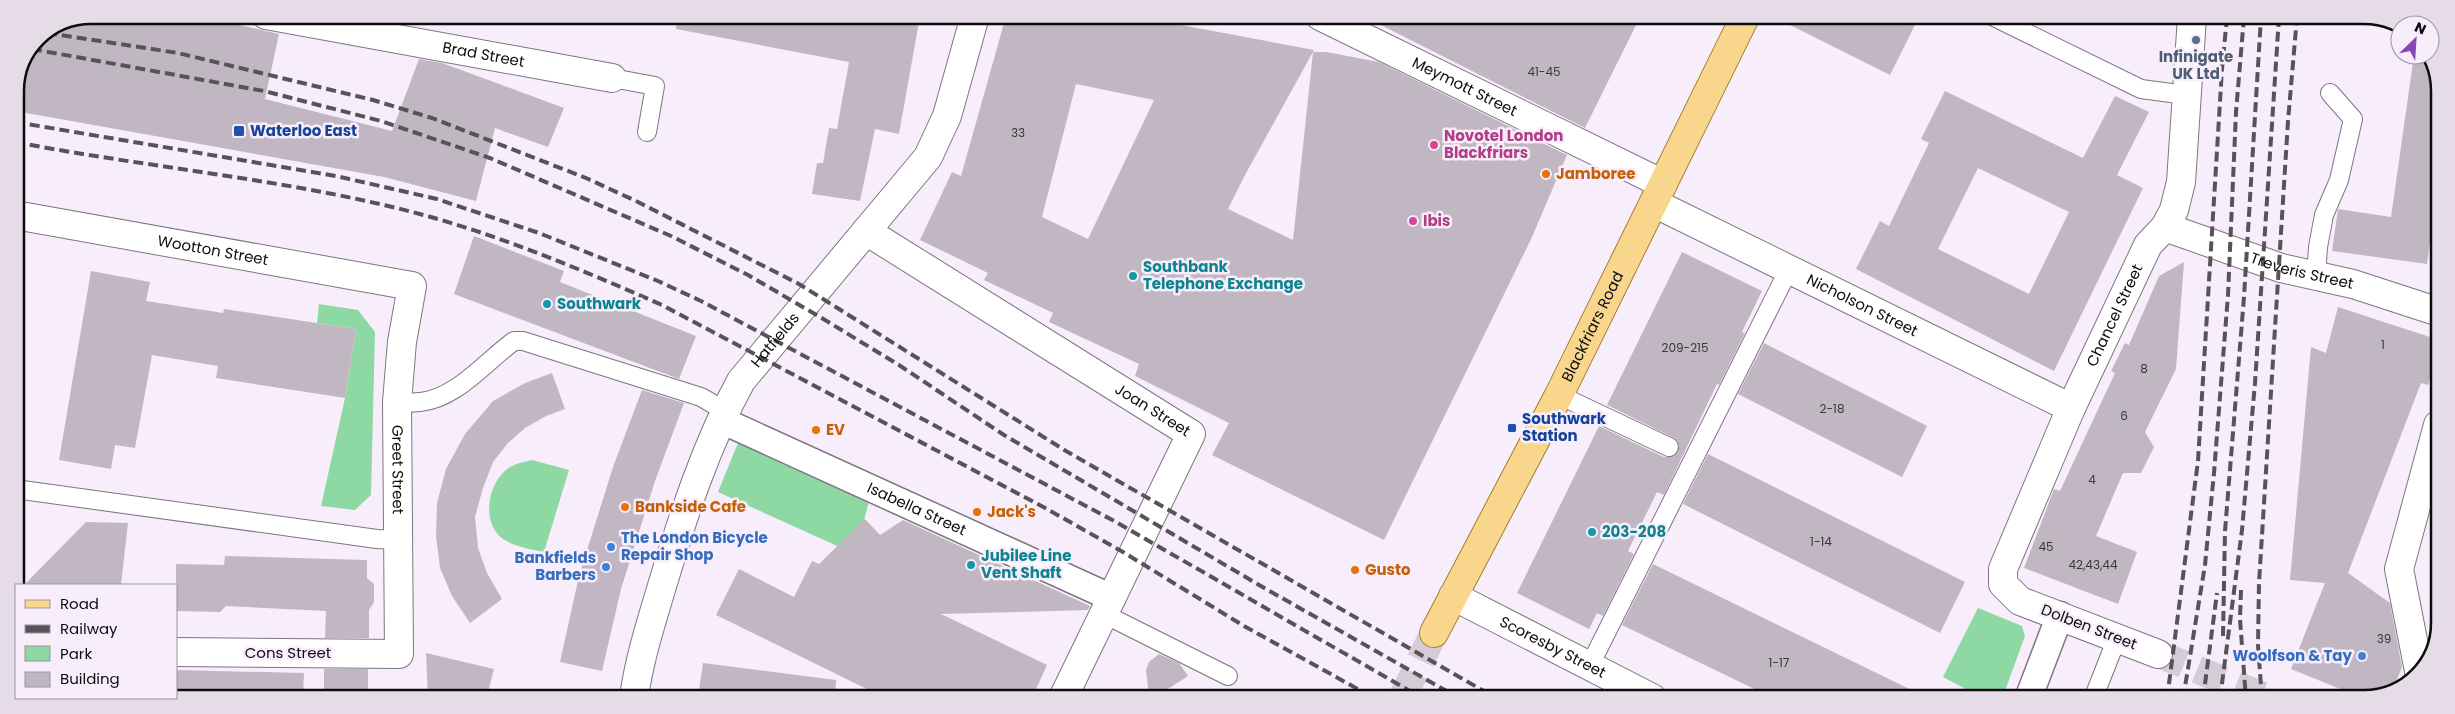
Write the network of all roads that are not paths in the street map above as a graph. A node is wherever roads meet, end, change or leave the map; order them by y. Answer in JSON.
{"nodes":[{"id":1,"x":305,"y":24,"type":"edge"},
{"id":2,"x":972,"y":24,"type":"edge"},
{"id":3,"x":1335,"y":24,"type":"edge"},
{"id":4,"x":1742,"y":24,"type":"edge"},
{"id":5,"x":2008,"y":24,"type":"edge"},
{"id":6,"x":2191,"y":24,"type":"edge"},
{"id":7,"x":612,"y":78,"type":"joint"},
{"id":8,"x":2330,"y":93,"type":"dead end"},
{"id":9,"x":2186,"y":95,"type":"junction"},
{"id":10,"x":647,"y":132,"type":"dead end"},
{"id":11,"x":1658,"y":194,"type":"junction"},
{"id":12,"x":24,"y":217,"type":"edge"},
{"id":13,"x":2164,"y":227,"type":"junction"},
{"id":14,"x":866,"y":231,"type":"junction"},
{"id":15,"x":1789,"y":269,"type":"junction"},
{"id":16,"x":2316,"y":276,"type":"junction"},
{"id":17,"x":412,"y":286,"type":"joint"},
{"id":18,"x":2431,"y":309,"type":"edge"},
{"id":19,"x":1559,"y":395,"type":"junction"},
{"id":20,"x":396,"y":402,"type":"junction"},
{"id":21,"x":2071,"y":408,"type":"junction"},
{"id":22,"x":723,"y":415,"type":"junction"},
{"id":23,"x":1669,"y":447,"type":"dead end"},
{"id":24,"x":2431,"y":451,"type":"edge"},
{"id":25,"x":24,"y":490,"type":"edge"},
{"id":26,"x":399,"y":540,"type":"junction"},
{"id":27,"x":1453,"y":596,"type":"junction"},
{"id":28,"x":2020,"y":601,"type":"joint"},
{"id":29,"x":1108,"y":606,"type":"junction"},
{"id":30,"x":2060,"y":615,"type":"junction"},
{"id":31,"x":1434,"y":633,"type":"tunnel mouth"},
{"id":32,"x":2117,"y":638,"type":"junction"},
{"id":33,"x":178,"y":652,"type":"edge"},
{"id":34,"x":399,"y":654,"type":"joint"},
{"id":35,"x":2158,"y":654,"type":"tunnel mouth"},
{"id":36,"x":2418,"y":664,"type":"edge"},
{"id":37,"x":1590,"y":665,"type":"junction"},
{"id":38,"x":1228,"y":676,"type":"dead end"},
{"id":39,"x":636,"y":690,"type":"edge"},
{"id":40,"x":1068,"y":690,"type":"edge"},
{"id":41,"x":1637,"y":690,"type":"edge"},
{"id":42,"x":2031,"y":690,"type":"edge"},
{"id":43,"x":2097,"y":690,"type":"edge"}],
"edges":[{"from":1,"to":7,"type":"street","name":"Brad Street"},
{"from":2,"to":14,"type":"street","name":"Hatfields"},
{"from":3,"to":11,"type":"street","name":"Meymott Street"},
{"from":4,"to":11,"type":"main road","name":"Blackfriars Road"},
{"from":5,"to":9,"type":"lane"},
{"from":6,"to":9,"type":"street","name":"Chancel Street"},
{"from":7,"to":10,"type":"lane","name":"Brad Street"},
{"from":8,"to":16,"type":"lane"},
{"from":9,"to":13,"type":"street","name":"Chancel Street"},
{"from":11,"to":15,"type":"street","name":"Nicholson Street"},
{"from":11,"to":19,"type":"main road","name":"Blackfriars Road"},
{"from":12,"to":17,"type":"street","name":"Wootton Street"},
{"from":13,"to":16,"type":"street","name":"Treveris Street"},
{"from":13,"to":21,"type":"street","name":"Chancel Street"},
{"from":14,"to":22,"type":"street","name":"Hatfields"},
{"from":14,"to":29,"type":"street","name":"Joan Street"},
{"from":15,"to":21,"type":"street","name":"Nicholson Street"},
{"from":15,"to":37,"type":"lane"},
{"from":16,"to":18,"type":"street","name":"Treveris Street"},
{"from":17,"to":20,"type":"street","name":"Greet Street"},
{"from":19,"to":23,"type":"lane"},
{"from":19,"to":27,"type":"main road","name":"Blackfriars Road"},
{"from":20,"to":22,"type":"lane"},
{"from":20,"to":26,"type":"street","name":"Greet Street"},
{"from":21,"to":28,"type":"street","name":"Chancel Street"},
{"from":22,"to":29,"type":"street","name":"Isabella Street"},
{"from":22,"to":39,"type":"street","name":"Hatfields"},
{"from":24,"to":36,"type":"street"},
{"from":25,"to":26,"type":"lane"},
{"from":26,"to":34,"type":"street","name":"Greet Street"},
{"from":27,"to":31,"type":"main road","name":"Blackfriars Road"},
{"from":27,"to":37,"type":"street","name":"Scoresby Street"},
{"from":28,"to":30,"type":"street","name":"Dolben Street"},
{"from":29,"to":38,"type":"lane"},
{"from":29,"to":40,"type":"street","name":"Joan Street"},
{"from":30,"to":32,"type":"street","name":"Dolben Street"},
{"from":30,"to":42,"type":"street"},
{"from":32,"to":35,"type":"street","name":"Dolben Street"},
{"from":32,"to":43,"type":"lane"},
{"from":33,"to":34,"type":"street","name":"Cons Street"},
{"from":37,"to":41,"type":"street","name":"Scoresby Street"}]}
